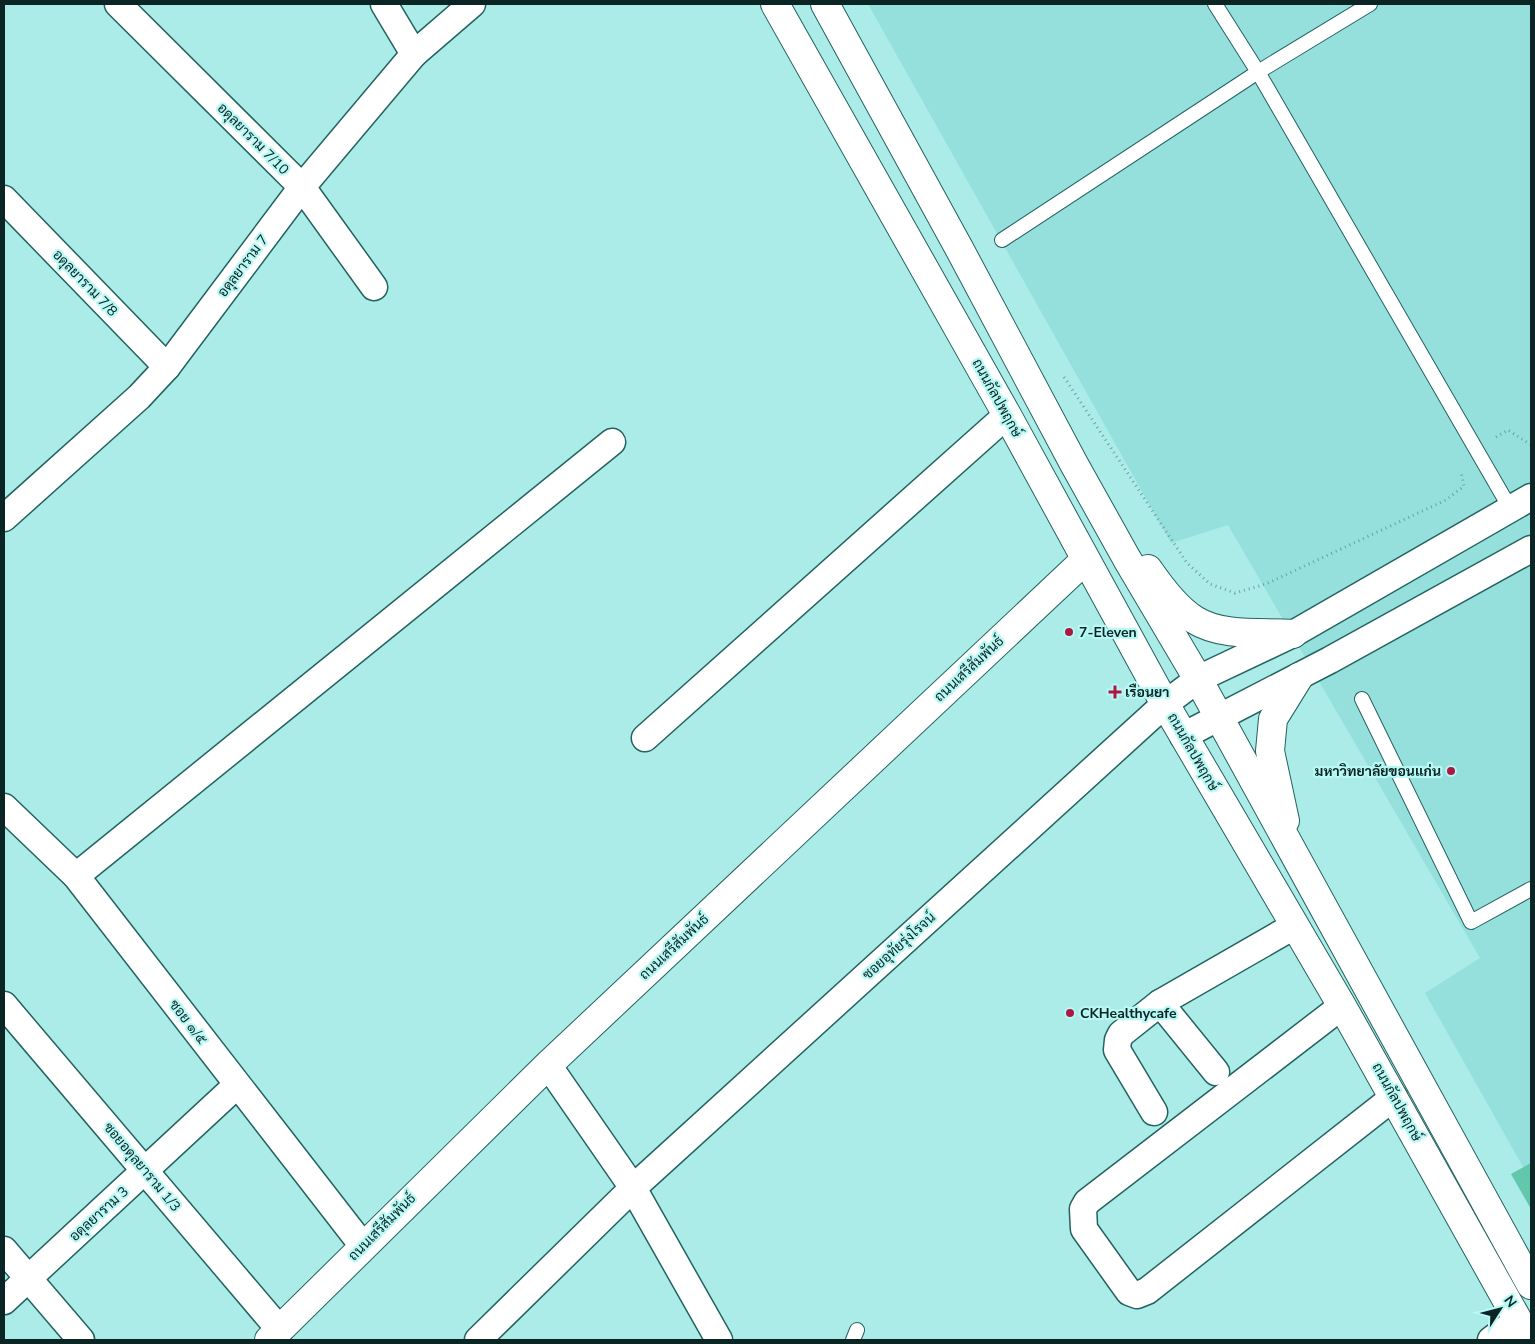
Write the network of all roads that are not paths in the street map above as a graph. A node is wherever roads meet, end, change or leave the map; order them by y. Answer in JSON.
{"nodes":[{"id":1,"x":118,"y":4,"type":"edge"},
{"id":2,"x":384,"y":4,"type":"edge"},
{"id":3,"x":472,"y":4,"type":"edge"},
{"id":4,"x":775,"y":4,"type":"edge"},
{"id":5,"x":824,"y":4,"type":"edge"},
{"id":6,"x":1215,"y":4,"type":"edge"},
{"id":7,"x":1370,"y":4,"type":"edge"},
{"id":8,"x":414,"y":54,"type":"junction"},
{"id":9,"x":1258,"y":72,"type":"junction"},
{"id":10,"x":302,"y":187,"type":"junction"},
{"id":11,"x":4,"y":199,"type":"edge"},
{"id":12,"x":1002,"y":240,"type":"dead end"},
{"id":13,"x":374,"y":287,"type":"dead end"},
{"id":14,"x":167,"y":368,"type":"junction"},
{"id":15,"x":1007,"y":415,"type":"junction"},
{"id":16,"x":612,"y":442,"type":"dead end"},
{"id":17,"x":1074,"y":464,"type":"junction"},
{"id":18,"x":1520,"y":502,"type":"edge"},
{"id":19,"x":6,"y":510,"type":"edge"},
{"id":20,"x":1531,"y":549,"type":"edge"},
{"id":21,"x":1085,"y":560,"type":"junction"},
{"id":22,"x":1293,"y":634,"type":"junction"},
{"id":23,"x":1299,"y":677,"type":"junction"},
{"id":24,"x":1198,"y":679,"type":"junction"},
{"id":25,"x":1362,"y":699,"type":"dead end"},
{"id":26,"x":1165,"y":704,"type":"junction"},
{"id":27,"x":1218,"y":717,"type":"junction"},
{"id":28,"x":1183,"y":736,"type":"junction"},
{"id":29,"x":646,"y":738,"type":"dead end"},
{"id":30,"x":9,"y":821,"type":"edge"},
{"id":31,"x":1290,"y":845,"type":"junction"},
{"id":32,"x":76,"y":876,"type":"junction"},
{"id":33,"x":1531,"y":889,"type":"edge"},
{"id":34,"x":1294,"y":926,"type":"junction"},
{"id":35,"x":1160,"y":1003,"type":"junction"},
{"id":36,"x":4,"y":1005,"type":"edge"},
{"id":37,"x":1342,"y":1006,"type":"junction"},
{"id":38,"x":548,"y":1065,"type":"junction"},
{"id":39,"x":1216,"y":1072,"type":"dead end"},
{"id":40,"x":237,"y":1086,"type":"junction"},
{"id":41,"x":1394,"y":1096,"type":"junction"},
{"id":42,"x":1154,"y":1112,"type":"dead end"},
{"id":43,"x":145,"y":1171,"type":"junction"},
{"id":44,"x":633,"y":1188,"type":"junction"},
{"id":45,"x":363,"y":1246,"type":"junction"},
{"id":46,"x":4,"y":1250,"type":"edge"},
{"id":47,"x":28,"y":1279,"type":"junction"},
{"id":48,"x":1531,"y":1286,"type":"edge"},
{"id":49,"x":4,"y":1301,"type":"edge"},
{"id":50,"x":1524,"y":1330,"type":"edge"},
{"id":51,"x":274,"y":1335,"type":"edge"},
{"id":52,"x":81,"y":1340,"type":"edge"},
{"id":53,"x":478,"y":1340,"type":"edge"},
{"id":54,"x":719,"y":1340,"type":"edge"},
{"id":55,"x":1491,"y":1340,"type":"edge"}],
"edges":[{"from":1,"to":10,"type":"street","name":"อดุลยาราม 7/10"},
{"from":2,"to":8,"type":"street"},
{"from":3,"to":8,"type":"street","name":"อดุลยาราม 7"},
{"from":4,"to":15,"type":"main road","name":"ถนนกัลปพฤกษ์"},
{"from":5,"to":17,"type":"main road"},
{"from":6,"to":9,"type":"lane"},
{"from":7,"to":9,"type":"lane"},
{"from":8,"to":10,"type":"street","name":"อดุลยาราม 7"},
{"from":9,"to":12,"type":"lane"},
{"from":9,"to":18,"type":"lane"},
{"from":10,"to":13,"type":"street","name":"อดุลยาราม 7/10"},
{"from":10,"to":14,"type":"street","name":"อดุลยาราม 7"},
{"from":11,"to":14,"type":"street","name":"อดุลยาราม 7/8"},
{"from":14,"to":19,"type":"street","name":"อดุลยาราม 7"},
{"from":15,"to":21,"type":"main road","name":"ถนนกัลปพฤกษ์"},
{"from":15,"to":29,"type":"street"},
{"from":16,"to":32,"type":"street"},
{"from":17,"to":22,"type":"main road"},
{"from":17,"to":24,"type":"main road"},
{"from":18,"to":22,"type":"street","name":"ซอยอุทัยรุ่งโรจน์"},
{"from":20,"to":23,"type":"street"},
{"from":21,"to":26,"type":"main road","name":"ถนนกัลปพฤกษ์"},
{"from":21,"to":38,"type":"main road","name":"ถนนเสรีสัมพันธ์"},
{"from":22,"to":24,"type":"street","name":"ซอยอุทัยรุ่งโรจน์"},
{"from":23,"to":27,"type":"street"},
{"from":23,"to":31,"type":"main road"},
{"from":24,"to":26,"type":"street","name":"ซอยอุทัยรุ่งโรจน์"},
{"from":24,"to":27,"type":"main road"},
{"from":25,"to":33,"type":"lane"},
{"from":26,"to":28,"type":"main road","name":"ถนนกัลปพฤกษ์"},
{"from":26,"to":44,"type":"street","name":"ซอยอุทัยรุ่งโรจน์"},
{"from":27,"to":28,"type":"street"},
{"from":27,"to":31,"type":"main road"},
{"from":28,"to":34,"type":"main road","name":"ถนนกัลปพฤกษ์"},
{"from":30,"to":32,"type":"street","name":"ซอย ๑/๕"},
{"from":31,"to":48,"type":"main road"},
{"from":32,"to":40,"type":"street","name":"ซอย ๑/๕"},
{"from":34,"to":35,"type":"street"},
{"from":34,"to":37,"type":"main road","name":"ถนนกัลปพฤกษ์"},
{"from":35,"to":39,"type":"street"},
{"from":35,"to":42,"type":"street"},
{"from":36,"to":43,"type":"street","name":"ซอยอดุลยาราม 1/3"},
{"from":37,"to":41,"type":"main road","name":"ถนนกัลปพฤกษ์"},
{"from":37,"to":41,"type":"street"},
{"from":38,"to":44,"type":"street"},
{"from":38,"to":45,"type":"main road","name":"ถนนเสรีสัมพันธ์"},
{"from":40,"to":43,"type":"street","name":"อดุลยาราม 3"},
{"from":40,"to":45,"type":"street","name":"ซอย ๑/๕"},
{"from":41,"to":50,"type":"main road","name":"ถนนกัลปพฤกษ์"},
{"from":43,"to":47,"type":"street","name":"อดุลยาราม 3"},
{"from":43,"to":51,"type":"street","name":"ซอยอดุลยาราม 1/3"},
{"from":44,"to":53,"type":"street","name":"ซอยอุทัยรุ่งโรจน์"},
{"from":44,"to":54,"type":"street"},
{"from":45,"to":51,"type":"main road","name":"ถนนเสรีสัมพันธ์"},
{"from":46,"to":47,"type":"street"},
{"from":47,"to":49,"type":"street","name":"อดุลยาราม 3"},
{"from":47,"to":52,"type":"street"},
{"from":50,"to":55,"type":"street"}]}
